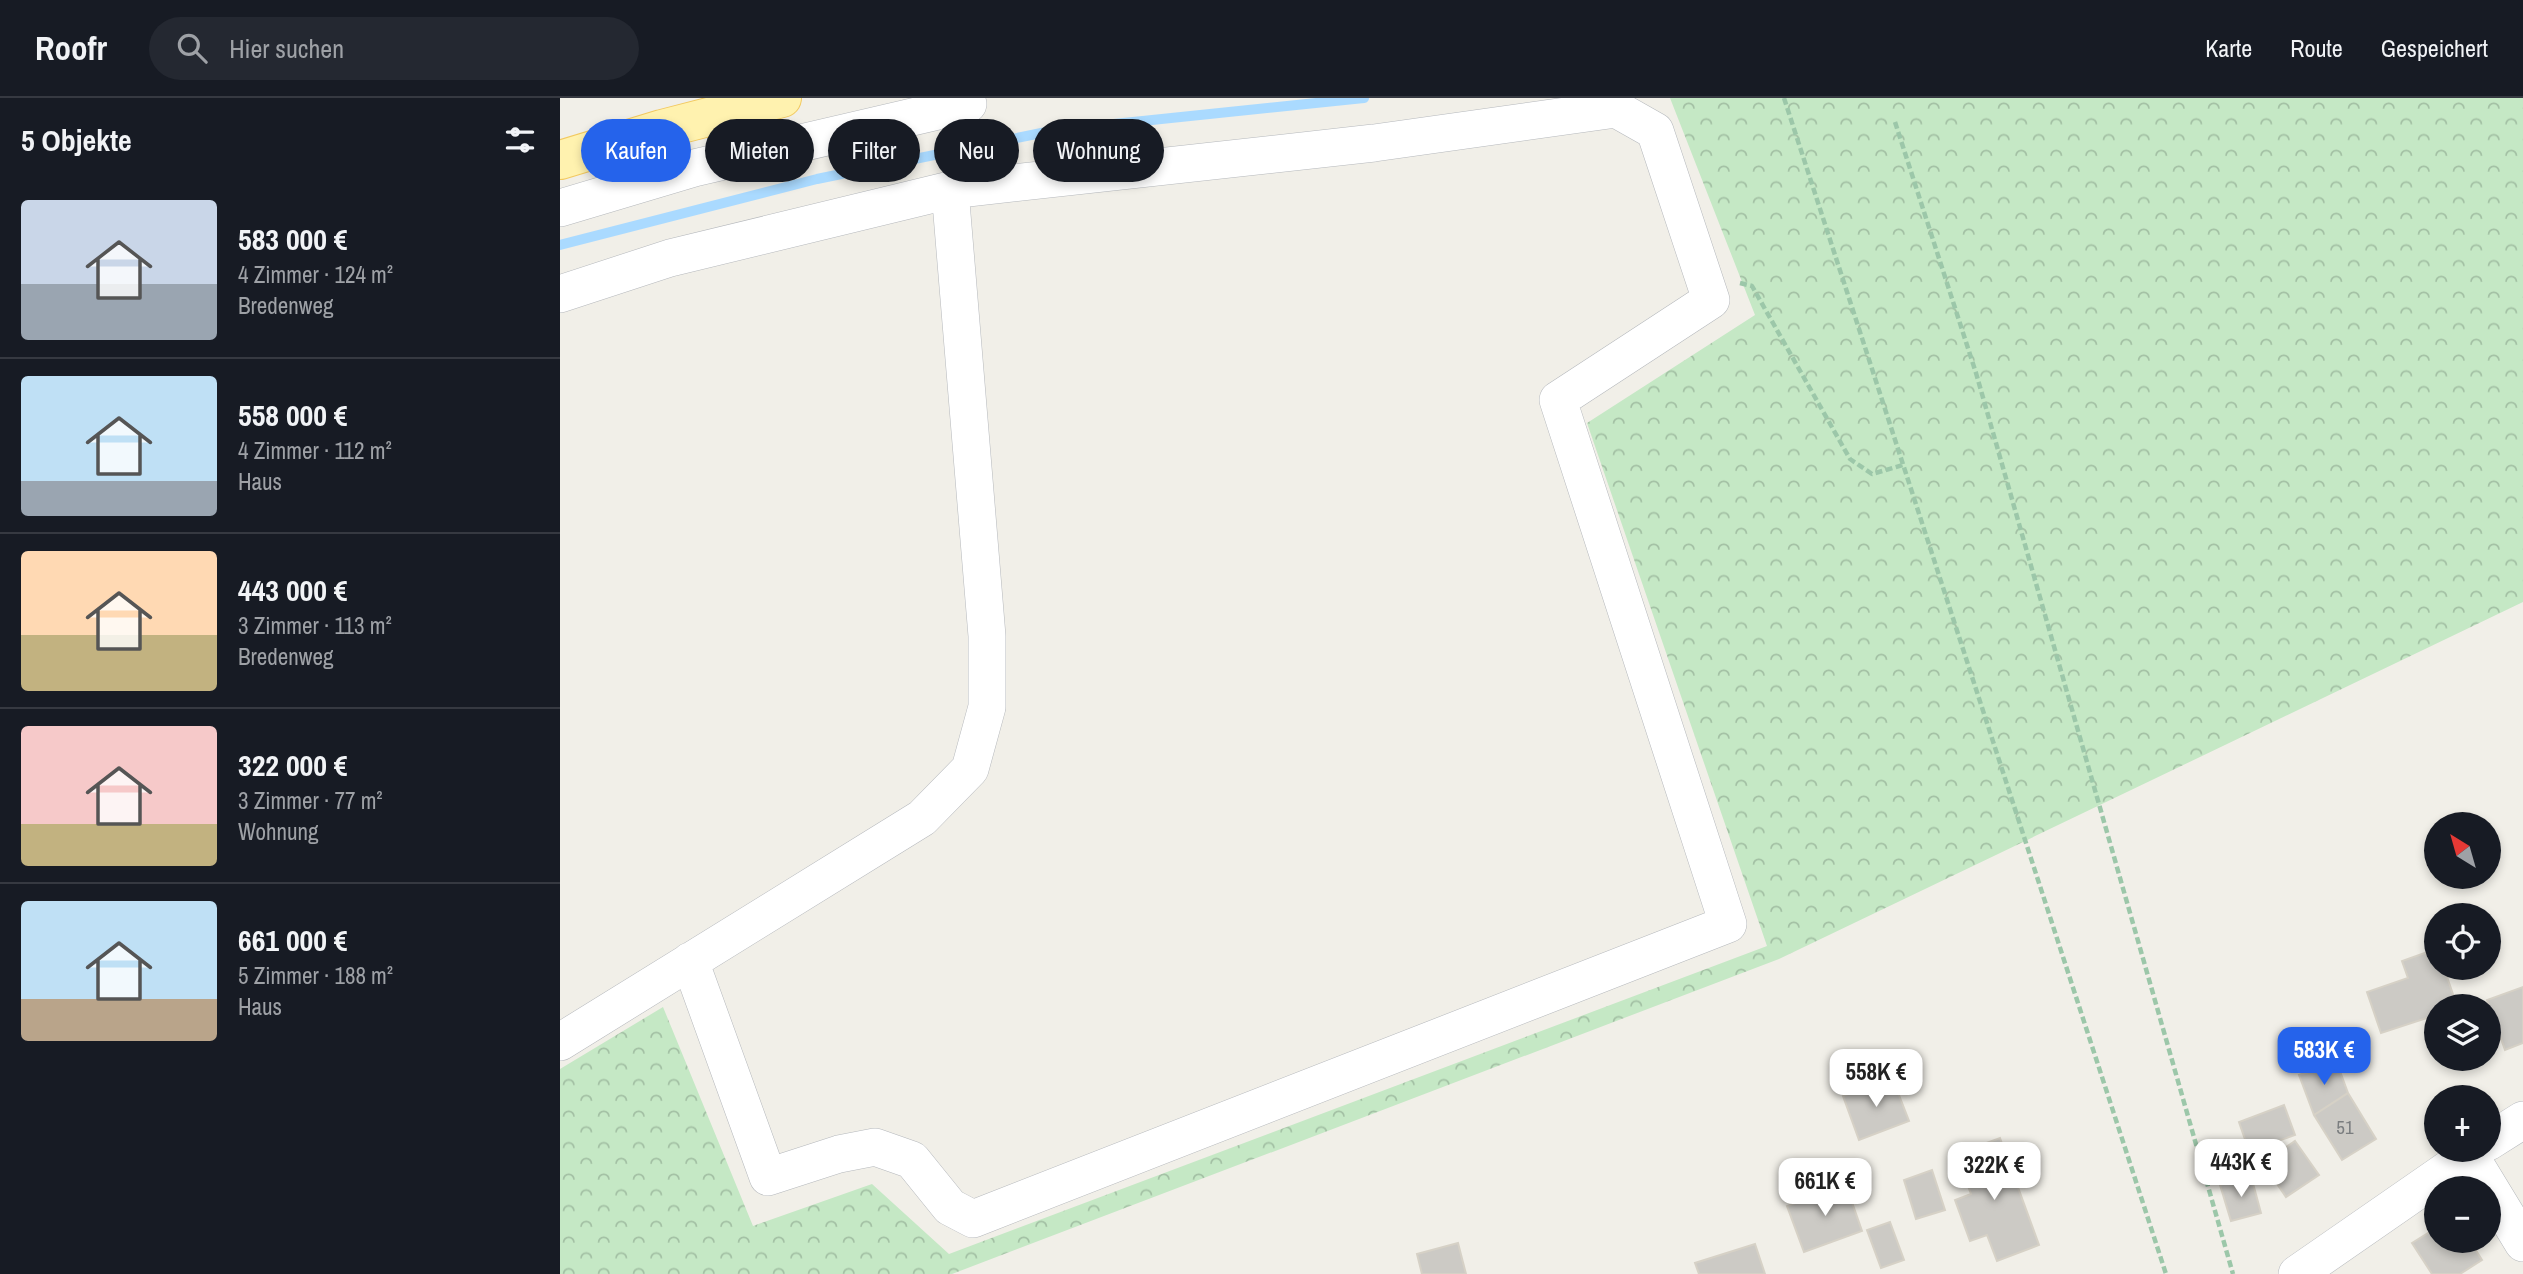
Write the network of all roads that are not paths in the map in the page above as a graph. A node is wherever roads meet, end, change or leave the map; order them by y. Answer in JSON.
{"nodes":[{"id":1,"x":782,"y":98,"type":"edge"},
{"id":2,"x":968,"y":104,"type":"dead end"},
{"id":3,"x":560,"y":160,"type":"edge"},
{"id":4,"x":950,"y":190,"type":"junction"},
{"id":5,"x":560,"y":208,"type":"edge"},
{"id":6,"x":560,"y":294,"type":"edge"},
{"id":7,"x":690,"y":961,"type":"junction"},
{"id":8,"x":560,"y":1041,"type":"edge"},
{"id":9,"x":2523,"y":1120,"type":"edge"},
{"id":10,"x":2501,"y":1134,"type":"edge"},
{"id":11,"x":2459,"y":1162,"type":"edge"},
{"id":12,"x":2484,"y":1162,"type":"edge"},
{"id":13,"x":2523,"y":1243,"type":"edge"},
{"id":14,"x":2297,"y":1274,"type":"edge"}],
"edges":[{"from":1,"to":3,"type":"main road"},
{"from":2,"to":5,"type":"street"},
{"from":4,"to":6,"type":"street"},
{"from":4,"to":7,"type":"street"},
{"from":4,"to":7,"type":"street"},
{"from":7,"to":8,"type":"street"},
{"from":9,"to":10,"type":"street"},
{"from":11,"to":14,"type":"street"},
{"from":12,"to":13,"type":"street"}]}
